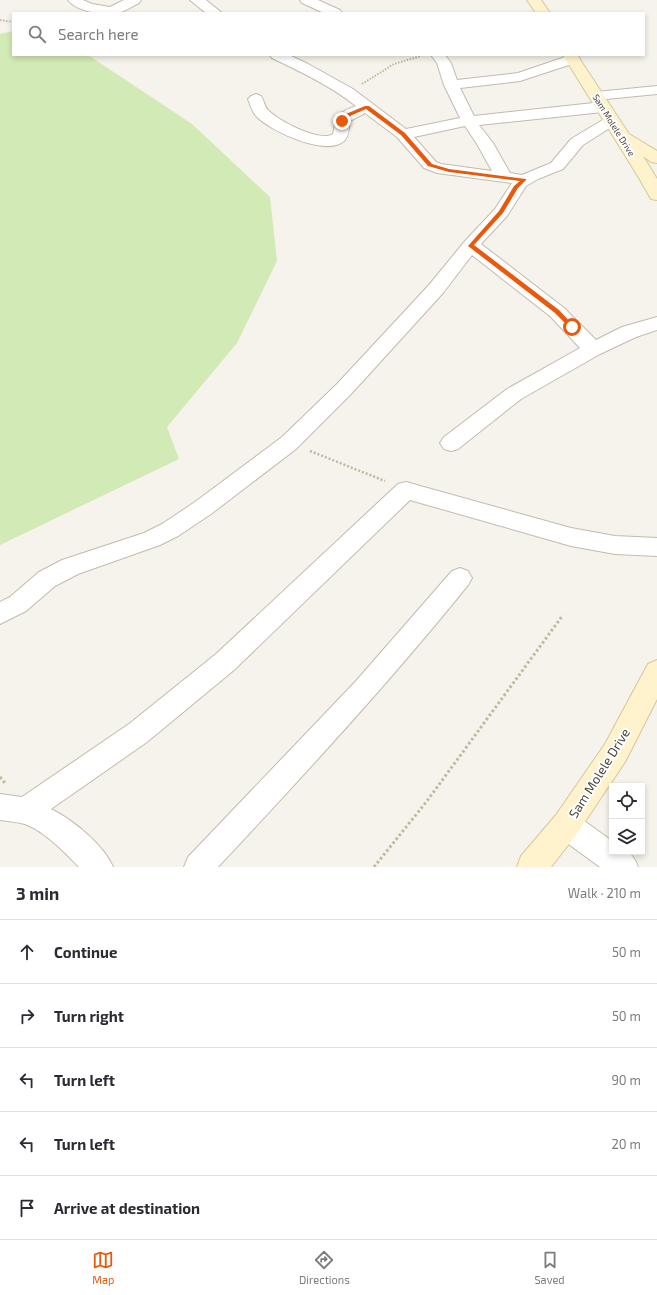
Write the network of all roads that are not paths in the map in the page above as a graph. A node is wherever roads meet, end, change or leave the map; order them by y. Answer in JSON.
{"nodes":[{"id":1,"x":75,"y":0,"type":"edge"},
{"id":2,"x":134,"y":0,"type":"edge"},
{"id":3,"x":198,"y":0,"type":"edge"},
{"id":4,"x":307,"y":0,"type":"edge"},
{"id":5,"x":534,"y":0,"type":"edge"},
{"id":6,"x":110,"y":12,"type":"edge"},
{"id":7,"x":214,"y":12,"type":"edge"},
{"id":8,"x":333,"y":12,"type":"edge"},
{"id":9,"x":542,"y":12,"type":"edge"},
{"id":10,"x":279,"y":56,"type":"edge"},
{"id":11,"x":439,"y":56,"type":"edge"},
{"id":12,"x":572,"y":57,"type":"edge"},
{"id":13,"x":451,"y":85,"type":"junction"},
{"id":14,"x":657,"y":90,"type":"edge"},
{"id":15,"x":256,"y":99,"type":"dead end"},
{"id":16,"x":367,"y":107,"type":"junction"},
{"id":17,"x":607,"y":114,"type":"junction"},
{"id":18,"x":469,"y":121,"type":"junction"},
{"id":19,"x":403,"y":134,"type":"junction"},
{"id":20,"x":657,"y":158,"type":"edge"},
{"id":21,"x":503,"y":176,"type":"junction"},
{"id":22,"x":652,"y":177,"type":"edge"},
{"id":23,"x":524,"y":180,"type":"junction"},
{"id":24,"x":657,"y":195,"type":"edge"},
{"id":25,"x":470,"y":246,"type":"junction"},
{"id":26,"x":657,"y":323,"type":"edge"},
{"id":27,"x":593,"y":349,"type":"junction"},
{"id":28,"x":451,"y":443,"type":"dead end"},
{"id":29,"x":657,"y":547,"type":"edge"},
{"id":30,"x":460,"y":578,"type":"dead end"},
{"id":31,"x":0,"y":614,"type":"edge"},
{"id":32,"x":657,"y":672,"type":"edge"},
{"id":33,"x":13,"y":809,"type":"edge"},
{"id":34,"x":566,"y":825,"type":"junction"},
{"id":35,"x":99,"y":867,"type":"edge"},
{"id":36,"x":198,"y":867,"type":"edge"},
{"id":37,"x":532,"y":867,"type":"edge"},
{"id":38,"x":624,"y":867,"type":"edge"}],
"edges":[{"from":1,"to":6,"type":"street"},
{"from":2,"to":6,"type":"street"},
{"from":3,"to":7,"type":"street"},
{"from":4,"to":8,"type":"street"},
{"from":5,"to":9,"type":"street"},
{"from":10,"to":16,"type":"street"},
{"from":11,"to":13,"type":"street"},
{"from":12,"to":13,"type":"street"},
{"from":12,"to":17,"type":"street","name":"Sam Molele Drive"},
{"from":13,"to":18,"type":"street"},
{"from":14,"to":17,"type":"street"},
{"from":15,"to":16,"type":"street"},
{"from":16,"to":19,"type":"street"},
{"from":17,"to":18,"type":"street"},
{"from":17,"to":20,"type":"street"},
{"from":17,"to":22,"type":"street","name":"Sam Molele Drive"},
{"from":17,"to":23,"type":"street"},
{"from":18,"to":19,"type":"street"},
{"from":18,"to":21,"type":"street"},
{"from":19,"to":21,"type":"street"},
{"from":21,"to":23,"type":"street"},
{"from":22,"to":24,"type":"street","name":"Sam Molele Drive"},
{"from":23,"to":25,"type":"street"},
{"from":25,"to":27,"type":"street"},
{"from":25,"to":31,"type":"street"},
{"from":26,"to":27,"type":"street"},
{"from":27,"to":28,"type":"street"},
{"from":29,"to":33,"type":"street"},
{"from":30,"to":36,"type":"street"},
{"from":32,"to":34,"type":"street","name":"Sam Molele Drive"},
{"from":33,"to":35,"type":"street"},
{"from":34,"to":37,"type":"street","name":"Sam Molele Drive"},
{"from":34,"to":38,"type":"street"}]}
